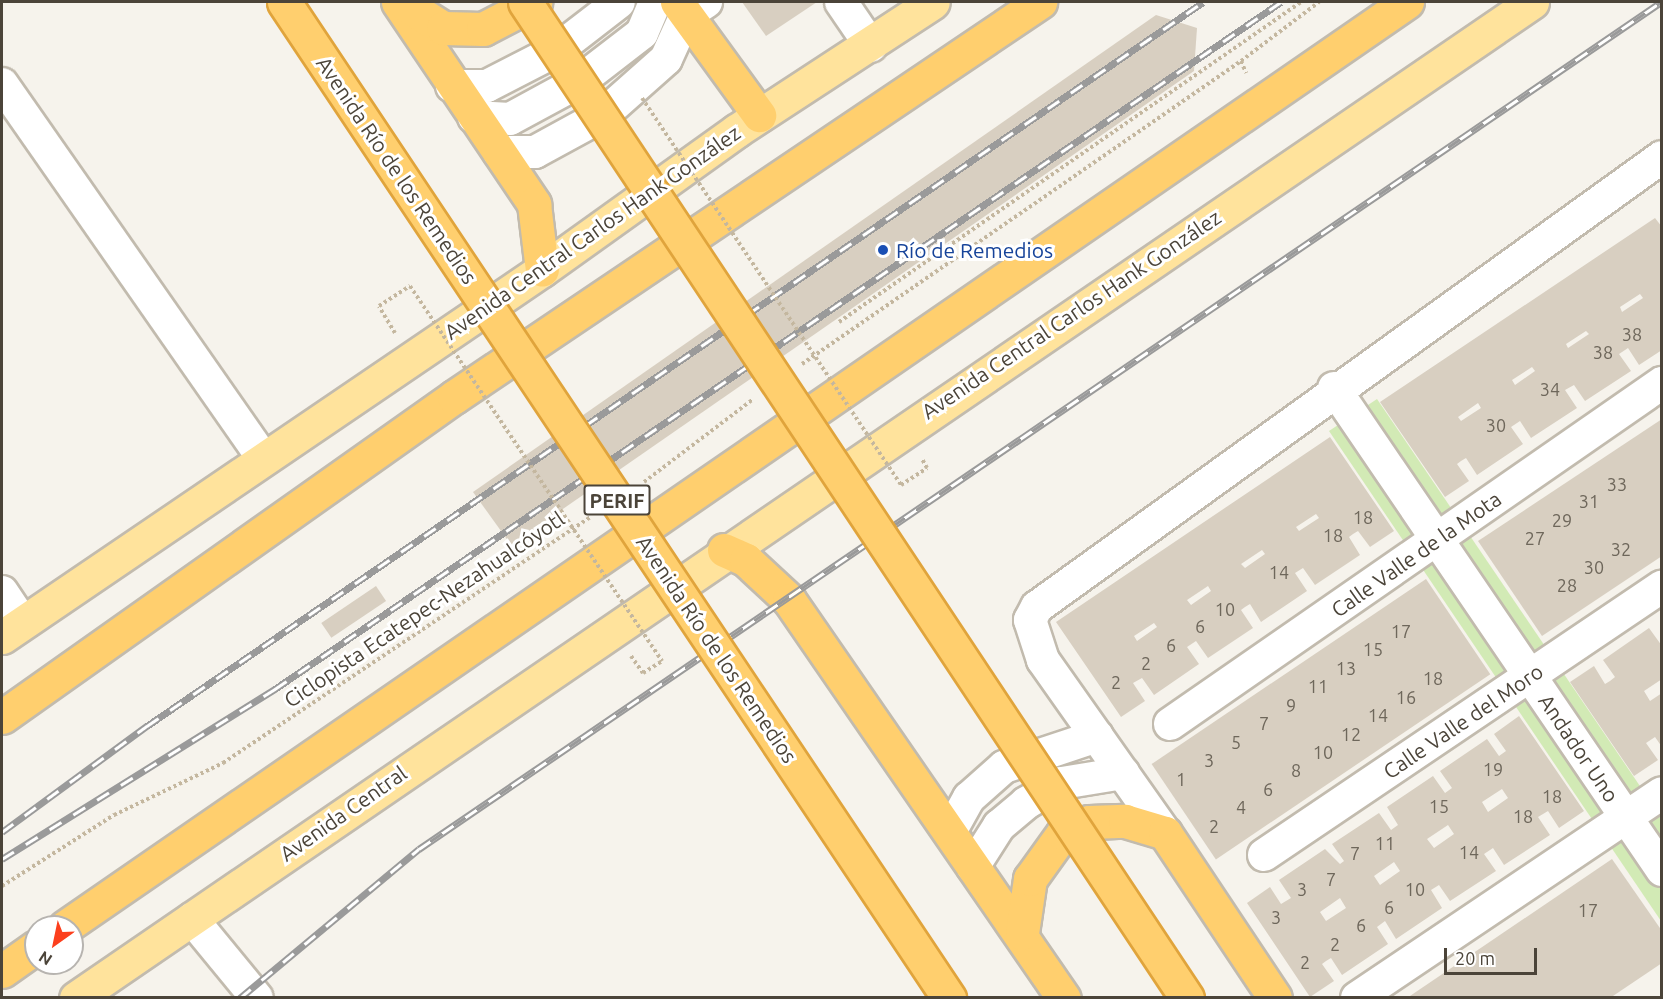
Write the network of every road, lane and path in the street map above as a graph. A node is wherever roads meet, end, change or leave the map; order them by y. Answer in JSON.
{"nodes":[{"id":1,"x":284,"y":2,"type":"edge"},
{"id":2,"x":399,"y":2,"type":"edge"},
{"id":3,"x":525,"y":2,"type":"edge"},
{"id":4,"x":536,"y":2,"type":"edge"},
{"id":5,"x":619,"y":2,"type":"edge"},
{"id":6,"x":655,"y":2,"type":"edge"},
{"id":7,"x":841,"y":2,"type":"edge"},
{"id":8,"x":933,"y":2,"type":"edge"},
{"id":9,"x":1040,"y":2,"type":"edge"},
{"id":10,"x":1301,"y":2,"type":"edge"},
{"id":11,"x":1319,"y":2,"type":"edge"},
{"id":12,"x":1407,"y":2,"type":"edge"},
{"id":13,"x":1532,"y":2,"type":"edge"},
{"id":14,"x":690,"y":6,"type":"edge"},
{"id":15,"x":871,"y":46,"type":"junction"},
{"id":16,"x":1241,"y":62,"type":"junction"},
{"id":17,"x":1248,"y":72,"type":"dead end"},
{"id":18,"x":2,"y":84,"type":"edge"},
{"id":19,"x":452,"y":86,"type":"junction"},
{"id":20,"x":642,"y":98,"type":"dead end"},
{"id":21,"x":759,"y":115,"type":"junction"},
{"id":22,"x":474,"y":117,"type":"junction"},
{"id":23,"x":499,"y":152,"type":"junction"},
{"id":24,"x":1658,"y":168,"type":"edge"},
{"id":25,"x":542,"y":270,"type":"junction"},
{"id":26,"x":380,"y":306,"type":"dead end"},
{"id":27,"x":839,"y":322,"type":"dead end"},
{"id":28,"x":796,"y":369,"type":"dead end"},
{"id":29,"x":1662,"y":383,"type":"edge"},
{"id":30,"x":1334,"y":388,"type":"junction"},
{"id":31,"x":757,"y":396,"type":"dead end"},
{"id":32,"x":264,"y":459,"type":"junction"},
{"id":33,"x":639,"y":485,"type":"dead end"},
{"id":34,"x":901,"y":485,"type":"dead end"},
{"id":35,"x":600,"y":511,"type":"dead end"},
{"id":36,"x":1437,"y":539,"type":"junction"},
{"id":37,"x":724,"y":550,"type":"junction"},
{"id":38,"x":1662,"y":587,"type":"edge"},
{"id":39,"x":2,"y":592,"type":"edge"},
{"id":40,"x":12,"y":629,"type":"edge"},
{"id":41,"x":611,"y":629,"type":"joint"},
{"id":42,"x":643,"y":673,"type":"dead end"},
{"id":43,"x":1530,"y":676,"type":"junction"},
{"id":44,"x":2,"y":717,"type":"edge"},
{"id":45,"x":1170,"y":724,"type":"dead end"},
{"id":46,"x":1096,"y":736,"type":"junction"},
{"id":47,"x":1123,"y":773,"type":"junction"},
{"id":48,"x":1662,"y":793,"type":"edge"},
{"id":49,"x":1626,"y":817,"type":"junction"},
{"id":50,"x":950,"y":832,"type":"junction"},
{"id":51,"x":1165,"y":833,"type":"junction"},
{"id":52,"x":1264,"y":855,"type":"dead end"},
{"id":53,"x":973,"y":867,"type":"junction"},
{"id":54,"x":1662,"y":870,"type":"edge"},
{"id":55,"x":2,"y":886,"type":"edge"},
{"id":56,"x":82,"y":915,"type":"edge"},
{"id":57,"x":192,"y":919,"type":"junction"},
{"id":58,"x":1022,"y":933,"type":"junction"},
{"id":59,"x":24,"y":955,"type":"edge"},
{"id":60,"x":2,"y":971,"type":"edge"},
{"id":61,"x":86,"y":992,"type":"edge"},
{"id":62,"x":257,"y":998,"type":"edge"},
{"id":63,"x":949,"y":998,"type":"edge"},
{"id":64,"x":1064,"y":998,"type":"edge"},
{"id":65,"x":1187,"y":998,"type":"edge"},
{"id":66,"x":1275,"y":998,"type":"edge"},
{"id":67,"x":1357,"y":998,"type":"edge"}],
"edges":[{"from":1,"to":63,"type":"highway","name":"Avenida Río de los Remedios","number":"PERIF","bridge":true},
{"from":2,"to":4,"type":"highway"},
{"from":2,"to":19,"type":"highway"},
{"from":3,"to":65,"type":"highway","bridge":true},
{"from":5,"to":19,"type":"street"},
{"from":6,"to":22,"type":"street"},
{"from":7,"to":15,"type":"street"},
{"from":8,"to":15,"type":"main road","name":"Avenida Central Carlos Hank González"},
{"from":9,"to":44,"type":"highway"},
{"from":10,"to":27,"type":"path"},
{"from":11,"to":16,"type":"path"},
{"from":12,"to":56,"type":"highway"},
{"from":13,"to":37,"type":"main road","name":"Avenida Central Carlos Hank González"},
{"from":14,"to":21,"type":"highway"},
{"from":14,"to":23,"type":"street"},
{"from":15,"to":21,"type":"main road","name":"Avenida Central Carlos Hank González"},
{"from":16,"to":17,"type":"path"},
{"from":16,"to":28,"type":"path"},
{"from":18,"to":32,"type":"street"},
{"from":19,"to":22,"type":"highway"},
{"from":20,"to":34,"type":"path","bridge":true},
{"from":21,"to":25,"type":"main road","name":"Avenida Central Carlos Hank González"},
{"from":22,"to":23,"type":"highway"},
{"from":23,"to":25,"type":"highway"},
{"from":24,"to":30,"type":"street"},
{"from":25,"to":32,"type":"main road","name":"Avenida Central Carlos Hank González"},
{"from":26,"to":42,"type":"path","bridge":true},
{"from":29,"to":36,"type":"street","name":"Calle Valle de la Mota"},
{"from":30,"to":36,"type":"street","name":"Andador Uno"},
{"from":30,"to":46,"type":"street"},
{"from":31,"to":33,"type":"path"},
{"from":32,"to":40,"type":"main road"},
{"from":35,"to":55,"type":"path","name":"Ciclopista Ecatepec-Nezahualcóyotl"},
{"from":36,"to":43,"type":"street","name":"Andador Uno"},
{"from":36,"to":45,"type":"street","name":"Calle Valle de la Mota"},
{"from":37,"to":41,"type":"main road","name":"Avenida Central Carlos Hank González"},
{"from":37,"to":50,"type":"highway"},
{"from":38,"to":43,"type":"street","name":"Calle Valle del Moro"},
{"from":39,"to":40,"type":"street"},
{"from":41,"to":57,"type":"main road","name":"Avenida Central"},
{"from":43,"to":49,"type":"street","name":"Andador Uno"},
{"from":43,"to":52,"type":"street","name":"Calle Valle del Moro"},
{"from":46,"to":47,"type":"street"},
{"from":46,"to":50,"type":"street"},
{"from":47,"to":51,"type":"street"},
{"from":47,"to":53,"type":"street"},
{"from":48,"to":49,"type":"street"},
{"from":49,"to":54,"type":"street","name":"Andador Uno"},
{"from":49,"to":67,"type":"street"},
{"from":50,"to":53,"type":"highway"},
{"from":51,"to":58,"type":"highway"},
{"from":51,"to":66,"type":"highway"},
{"from":53,"to":58,"type":"highway"},
{"from":57,"to":61,"type":"main road","name":"Avenida Central"},
{"from":57,"to":62,"type":"street"},
{"from":58,"to":64,"type":"highway"},
{"from":59,"to":60,"type":"highway"}]}
